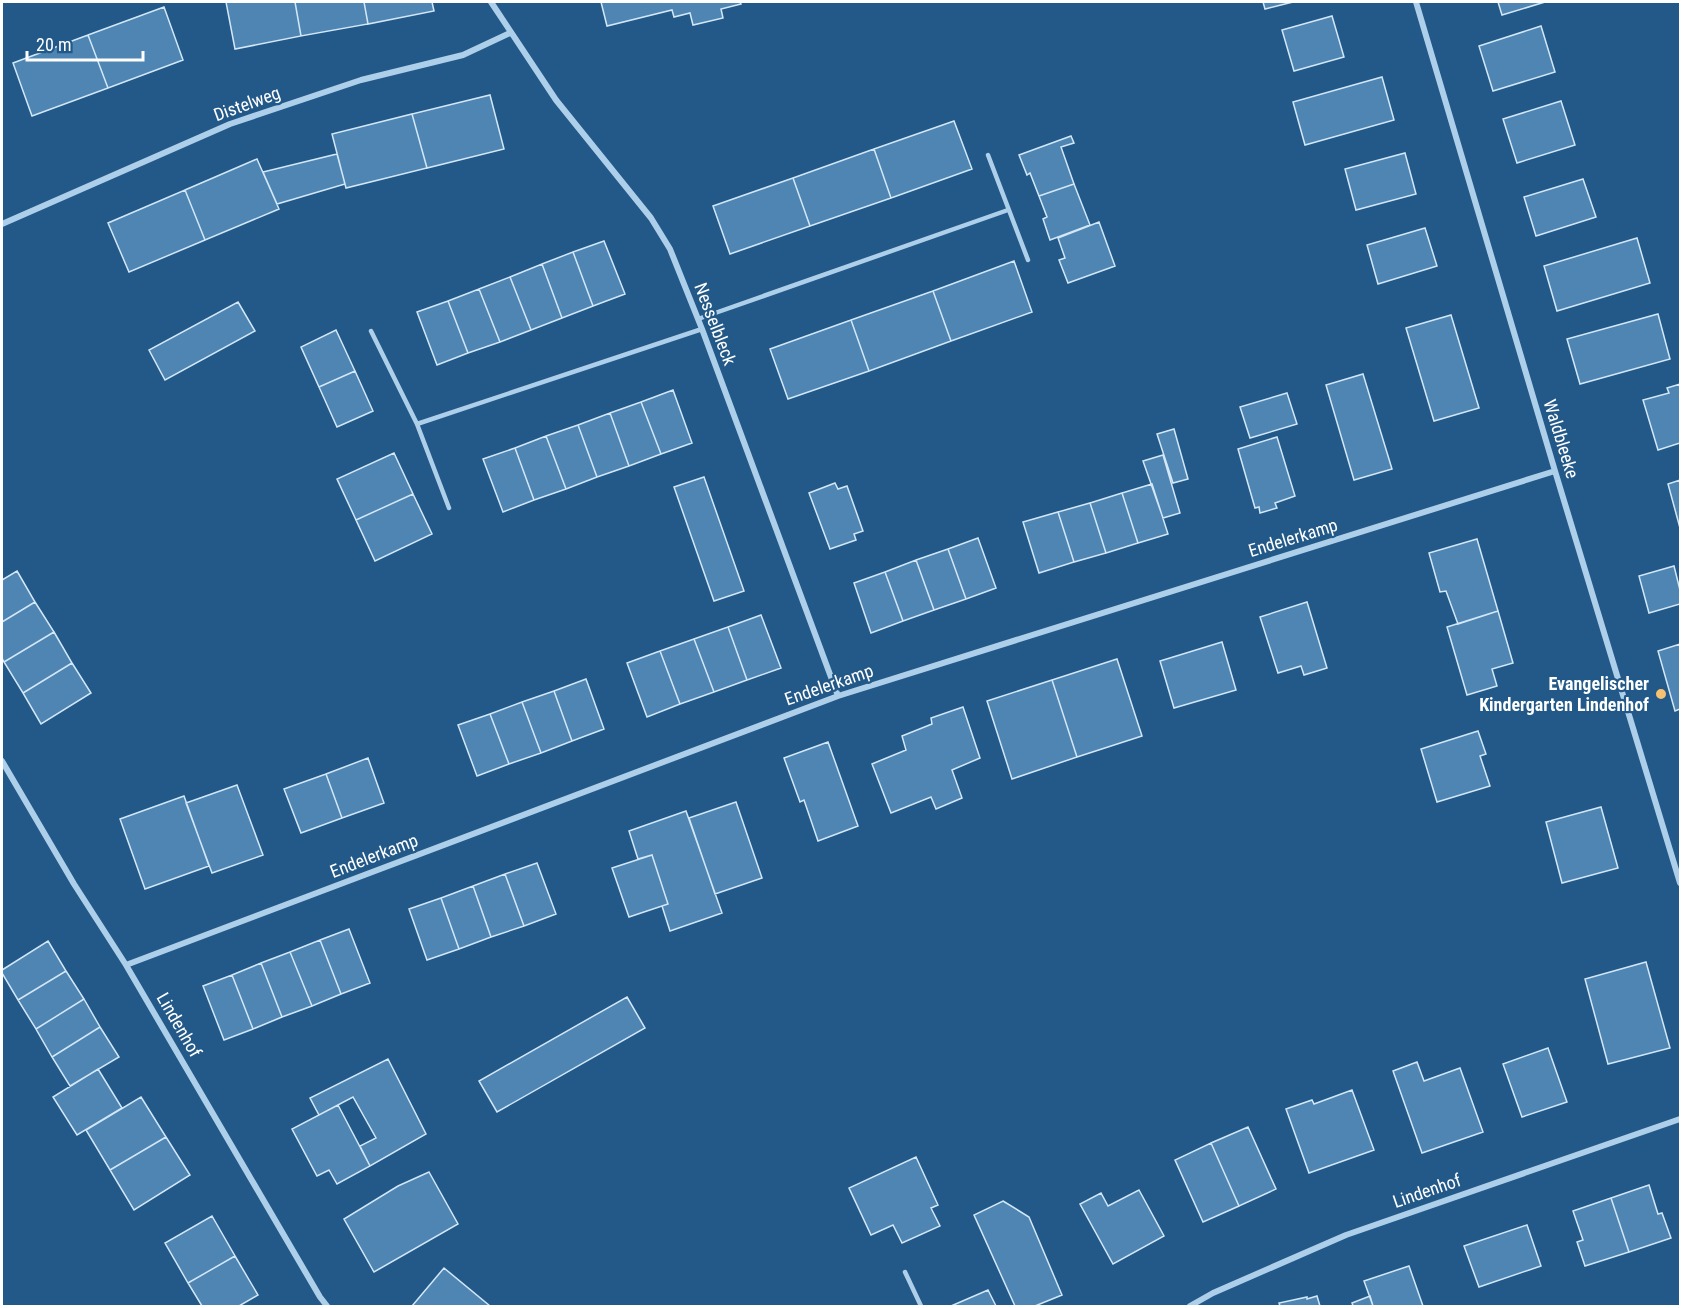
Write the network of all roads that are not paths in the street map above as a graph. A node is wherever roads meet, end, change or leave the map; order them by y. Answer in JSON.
{"nodes":[{"id":1,"x":491,"y":2,"type":"edge"},
{"id":2,"x":1416,"y":2,"type":"edge"},
{"id":3,"x":510,"y":33,"type":"junction"},
{"id":4,"x":988,"y":155,"type":"dead end"},
{"id":5,"x":1008,"y":210,"type":"junction"},
{"id":6,"x":2,"y":224,"type":"edge"},
{"id":7,"x":1028,"y":260,"type":"dead end"},
{"id":8,"x":698,"y":319,"type":"junction"},
{"id":9,"x":702,"y":329,"type":"junction"},
{"id":10,"x":371,"y":331,"type":"dead end"},
{"id":11,"x":417,"y":424,"type":"junction"},
{"id":12,"x":1555,"y":471,"type":"junction"},
{"id":13,"x":449,"y":508,"type":"dead end"},
{"id":14,"x":838,"y":696,"type":"junction"},
{"id":15,"x":2,"y":761,"type":"edge"},
{"id":16,"x":1680,"y":883,"type":"edge"},
{"id":17,"x":126,"y":964,"type":"junction"},
{"id":18,"x":1680,"y":1119,"type":"edge"},
{"id":19,"x":905,"y":1272,"type":"dead end"},
{"id":20,"x":327,"y":1306,"type":"edge"},
{"id":21,"x":921,"y":1306,"type":"edge"},
{"id":22,"x":1190,"y":1306,"type":"edge"}],
"edges":[{"from":1,"to":3,"type":"street","name":"Nesselbleck"},
{"from":2,"to":12,"type":"street","name":"Waldbleeke"},
{"from":3,"to":6,"type":"street","name":"Distelweg"},
{"from":3,"to":8,"type":"street","name":"Nesselbleck"},
{"from":4,"to":5,"type":"lane"},
{"from":5,"to":7,"type":"lane"},
{"from":5,"to":8,"type":"lane"},
{"from":8,"to":9,"type":"street","name":"Nesselbleck"},
{"from":9,"to":11,"type":"lane"},
{"from":9,"to":14,"type":"street","name":"Nesselbleck"},
{"from":10,"to":11,"type":"lane"},
{"from":11,"to":13,"type":"lane"},
{"from":12,"to":14,"type":"street","name":"Endelerkamp"},
{"from":12,"to":16,"type":"street","name":"Waldbleeke"},
{"from":14,"to":17,"type":"street","name":"Endelerkamp"},
{"from":15,"to":17,"type":"street","name":"Lindenhof"},
{"from":17,"to":20,"type":"street","name":"Lindenhof"},
{"from":18,"to":22,"type":"street","name":"Lindenhof"},
{"from":19,"to":21,"type":"lane"}]}
